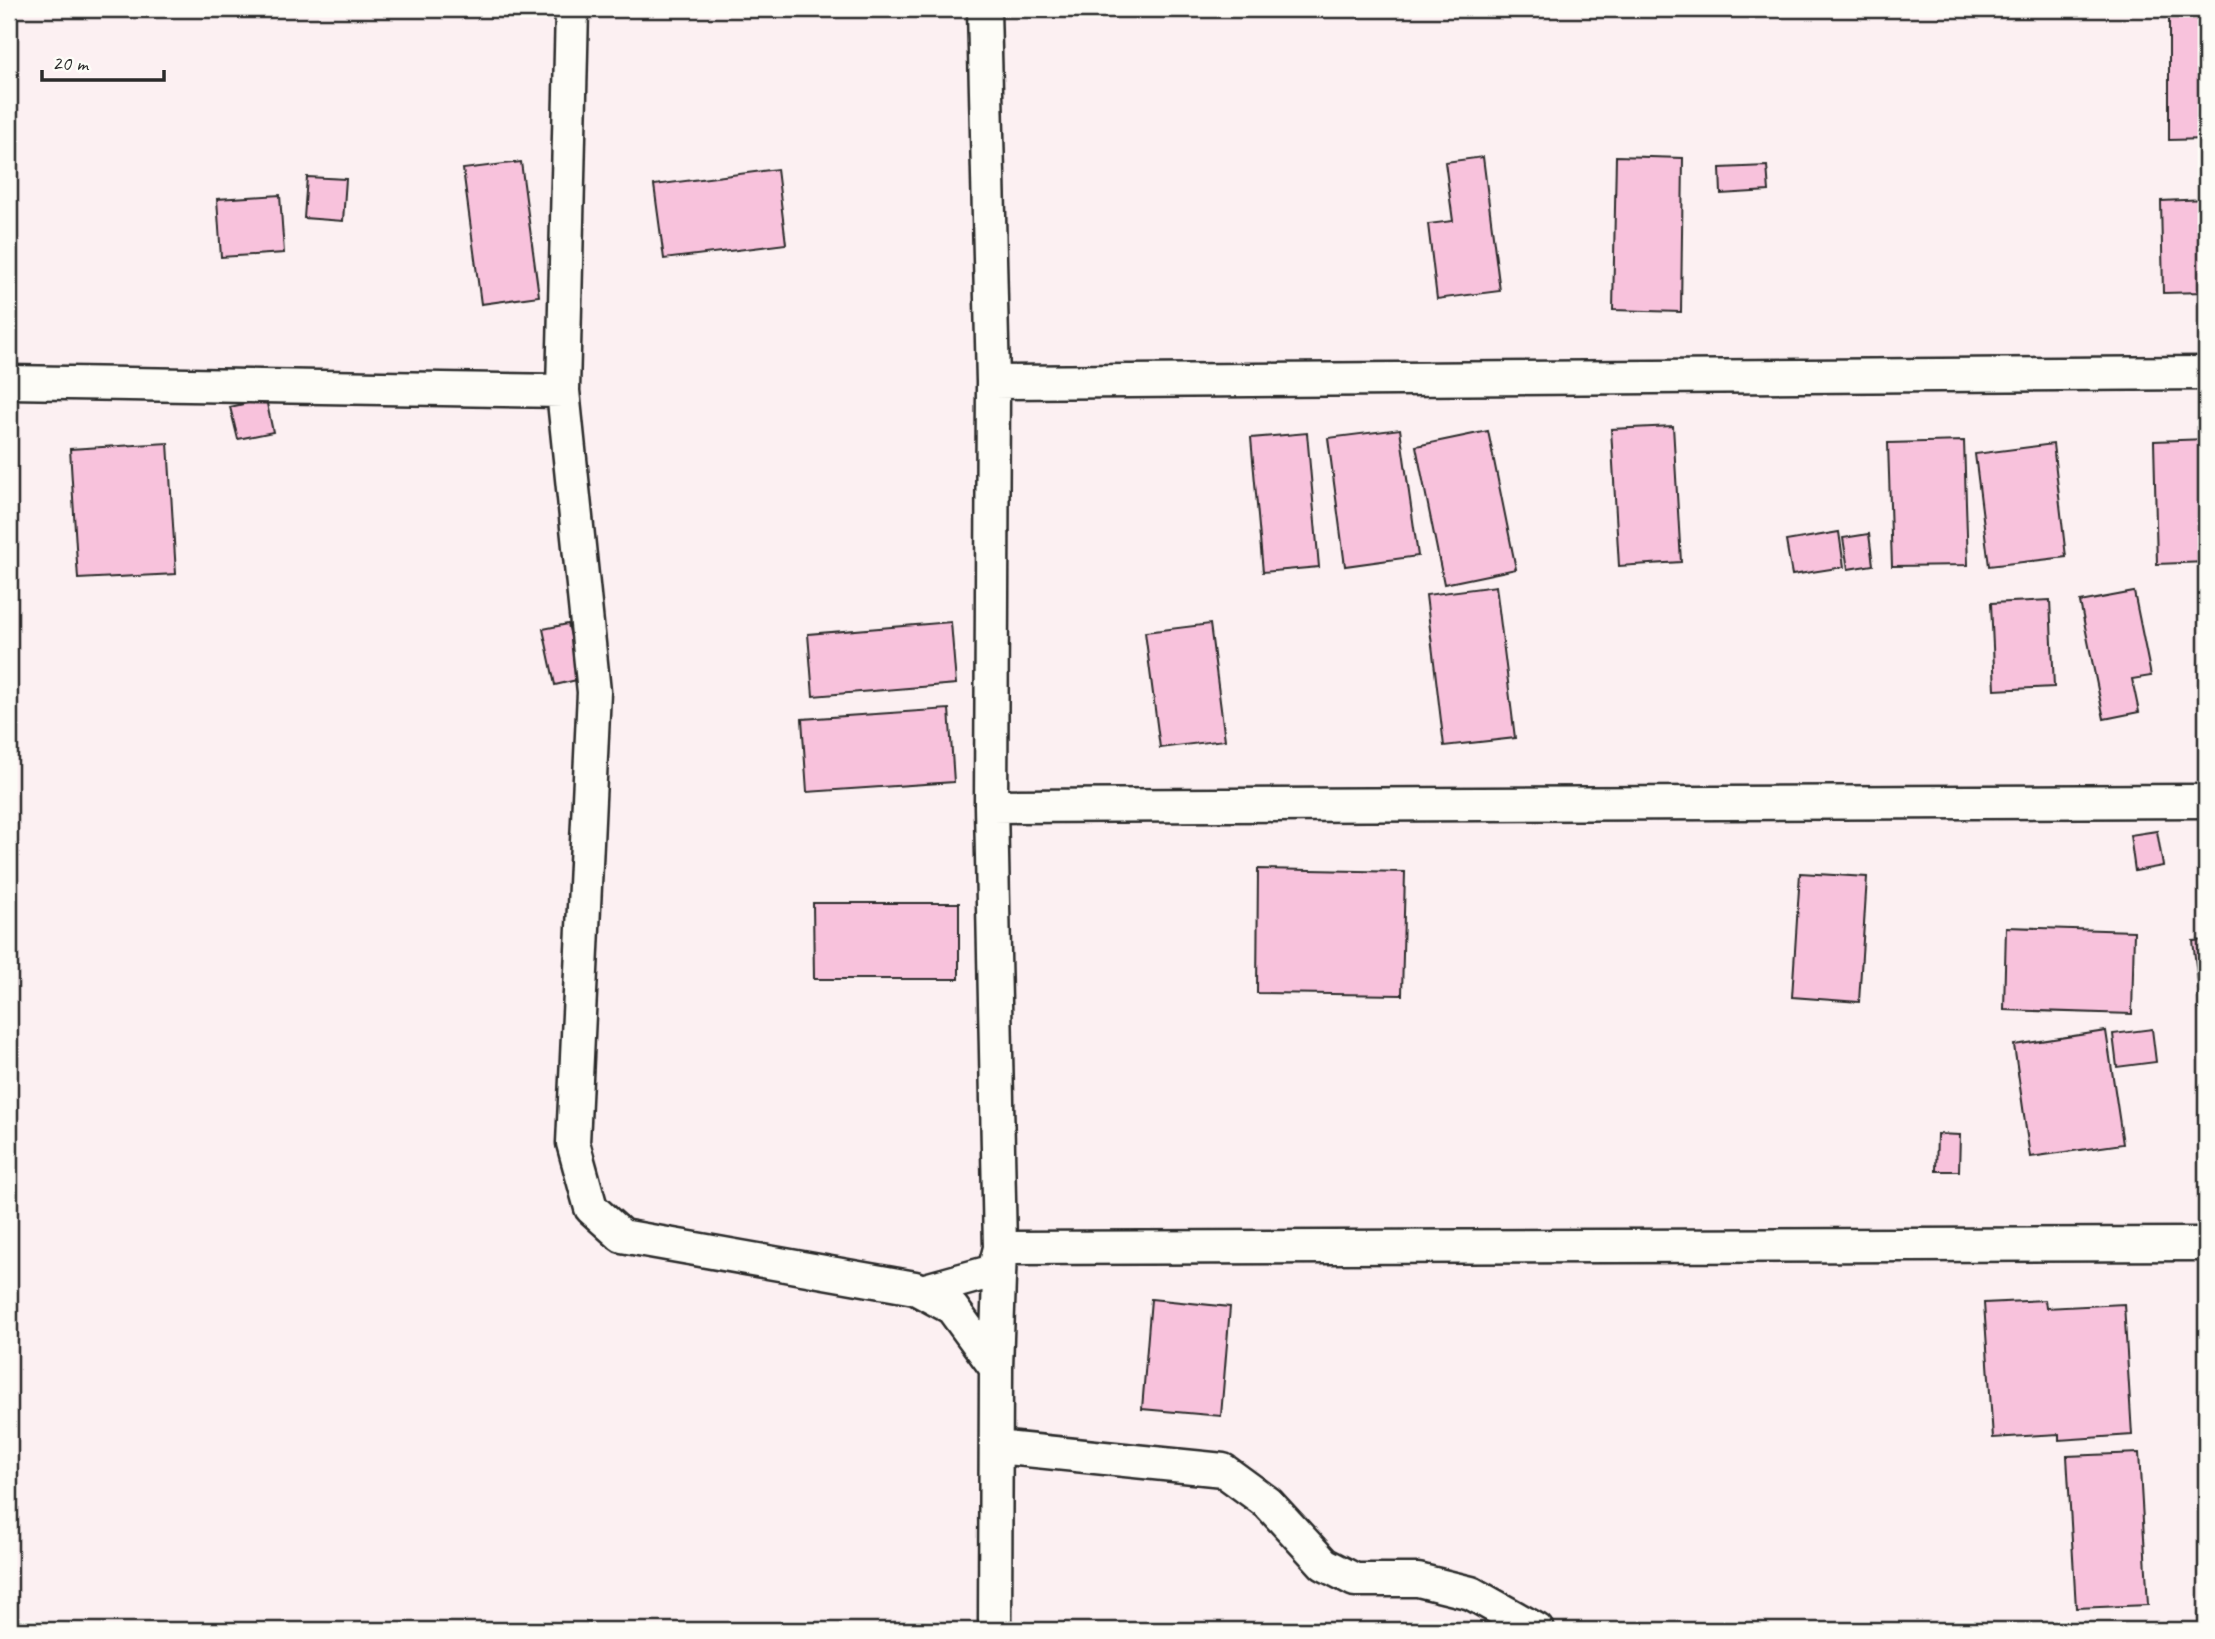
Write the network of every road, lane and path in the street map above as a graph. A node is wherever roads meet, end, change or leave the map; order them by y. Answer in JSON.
{"nodes":[{"id":1,"x":572,"y":9,"type":"edge"},
{"id":2,"x":984,"y":9,"type":"edge"},
{"id":3,"x":2206,"y":373,"type":"edge"},
{"id":4,"x":9,"y":382,"type":"edge"},
{"id":5,"x":993,"y":382,"type":"junction"},
{"id":6,"x":562,"y":391,"type":"junction"},
{"id":7,"x":2206,"y":801,"type":"edge"},
{"id":8,"x":991,"y":806,"type":"junction"},
{"id":9,"x":2206,"y":1244,"type":"edge"},
{"id":10,"x":1000,"y":1248,"type":"junction"},
{"id":11,"x":922,"y":1291,"type":"junction"},
{"id":12,"x":996,"y":1368,"type":"junction"},
{"id":13,"x":996,"y":1447,"type":"junction"},
{"id":14,"x":995,"y":1630,"type":"edge"},
{"id":15,"x":1537,"y":1630,"type":"edge"}],
"edges":[{"from":1,"to":6,"type":"street"},
{"from":2,"to":5,"type":"street"},
{"from":3,"to":5,"type":"street"},
{"from":4,"to":6,"type":"street"},
{"from":5,"to":8,"type":"street"},
{"from":6,"to":11,"type":"street"},
{"from":7,"to":8,"type":"street"},
{"from":8,"to":10,"type":"street"},
{"from":9,"to":10,"type":"street"},
{"from":10,"to":11,"type":"street"},
{"from":10,"to":12,"type":"street"},
{"from":11,"to":12,"type":"street"},
{"from":12,"to":13,"type":"street"},
{"from":13,"to":14,"type":"street"},
{"from":13,"to":15,"type":"street"}]}
